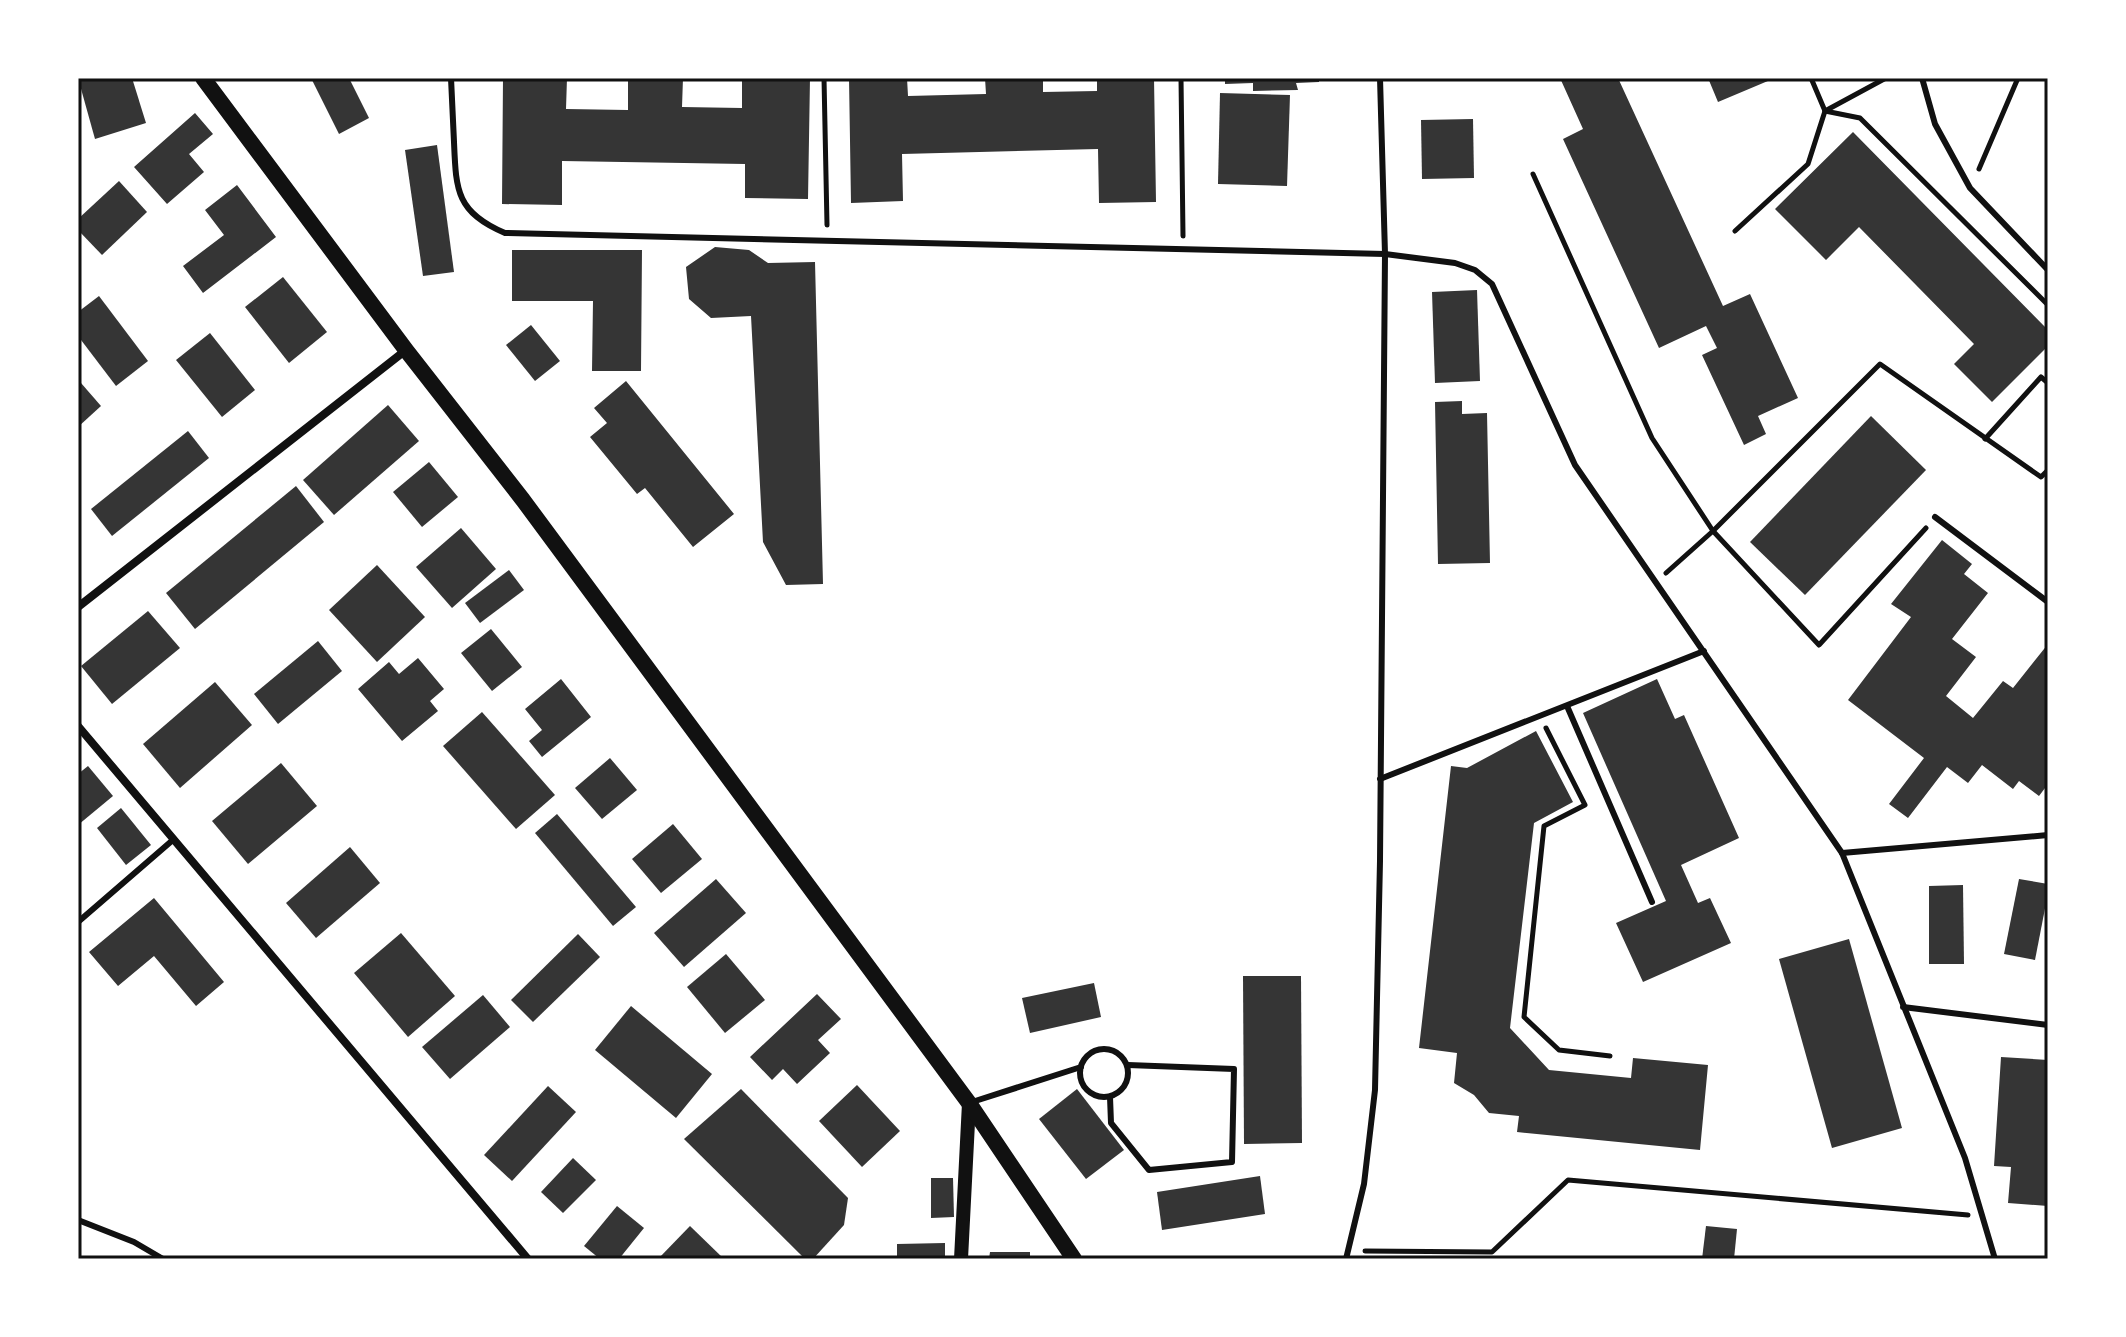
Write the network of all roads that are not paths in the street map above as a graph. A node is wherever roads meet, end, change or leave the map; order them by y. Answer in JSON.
{"nodes":[{"id":1,"x":203,"y":78,"type":"edge"},
{"id":2,"x":451,"y":78,"type":"edge"},
{"id":3,"x":1380,"y":78,"type":"edge"},
{"id":4,"x":1922,"y":78,"type":"edge"},
{"id":5,"x":1385,"y":254,"type":"junction"},
{"id":6,"x":2048,"y":270,"type":"edge"},
{"id":7,"x":406,"y":350,"type":"junction"},
{"id":8,"x":1935,"y":517,"type":"road end"},
{"id":9,"x":2048,"y":602,"type":"edge"},
{"id":10,"x":78,"y":607,"type":"edge"},
{"id":11,"x":1704,"y":651,"type":"junction"},
{"id":12,"x":1567,"y":706,"type":"junction"},
{"id":13,"x":78,"y":726,"type":"edge"},
{"id":14,"x":1380,"y":779,"type":"junction"},
{"id":15,"x":2048,"y":835,"type":"edge"},
{"id":16,"x":174,"y":839,"type":"junction"},
{"id":17,"x":1842,"y":853,"type":"junction"},
{"id":18,"x":1652,"y":902,"type":"dead end"},
{"id":19,"x":78,"y":922,"type":"edge"},
{"id":20,"x":1903,"y":1007,"type":"junction"},
{"id":21,"x":2048,"y":1025,"type":"edge"},
{"id":22,"x":1128,"y":1065,"type":"junction"},
{"id":23,"x":1081,"y":1067,"type":"junction"},
{"id":24,"x":1110,"y":1097,"type":"junction"},
{"id":25,"x":969,"y":1103,"type":"junction"},
{"id":26,"x":78,"y":1220,"type":"edge"},
{"id":27,"x":163,"y":1259,"type":"edge"},
{"id":28,"x":528,"y":1259,"type":"edge"},
{"id":29,"x":961,"y":1259,"type":"edge"},
{"id":30,"x":1074,"y":1259,"type":"edge"},
{"id":31,"x":1346,"y":1259,"type":"edge"},
{"id":32,"x":1995,"y":1259,"type":"edge"}],
"edges":[{"from":1,"to":7,"type":"main road"},
{"from":2,"to":5,"type":"lane"},
{"from":3,"to":5,"type":"lane"},
{"from":4,"to":6,"type":"lane"},
{"from":5,"to":11,"type":"lane"},
{"from":5,"to":14,"type":"lane"},
{"from":7,"to":10,"type":"street"},
{"from":7,"to":25,"type":"main road"},
{"from":8,"to":9,"type":"lane"},
{"from":11,"to":12,"type":"lane"},
{"from":11,"to":17,"type":"lane"},
{"from":12,"to":14,"type":"lane"},
{"from":12,"to":18,"type":"lane"},
{"from":13,"to":16,"type":"street"},
{"from":14,"to":31,"type":"lane"},
{"from":15,"to":17,"type":"lane"},
{"from":16,"to":19,"type":"lane"},
{"from":16,"to":28,"type":"street"},
{"from":17,"to":20,"type":"lane"},
{"from":20,"to":21,"type":"lane"},
{"from":20,"to":32,"type":"lane"},
{"from":22,"to":23,"type":"lane"},
{"from":22,"to":24,"type":"lane"},
{"from":22,"to":24,"type":"lane"},
{"from":23,"to":24,"type":"lane"},
{"from":23,"to":25,"type":"lane"},
{"from":25,"to":29,"type":"street"},
{"from":25,"to":30,"type":"main road"},
{"from":26,"to":27,"type":"lane"}]}
